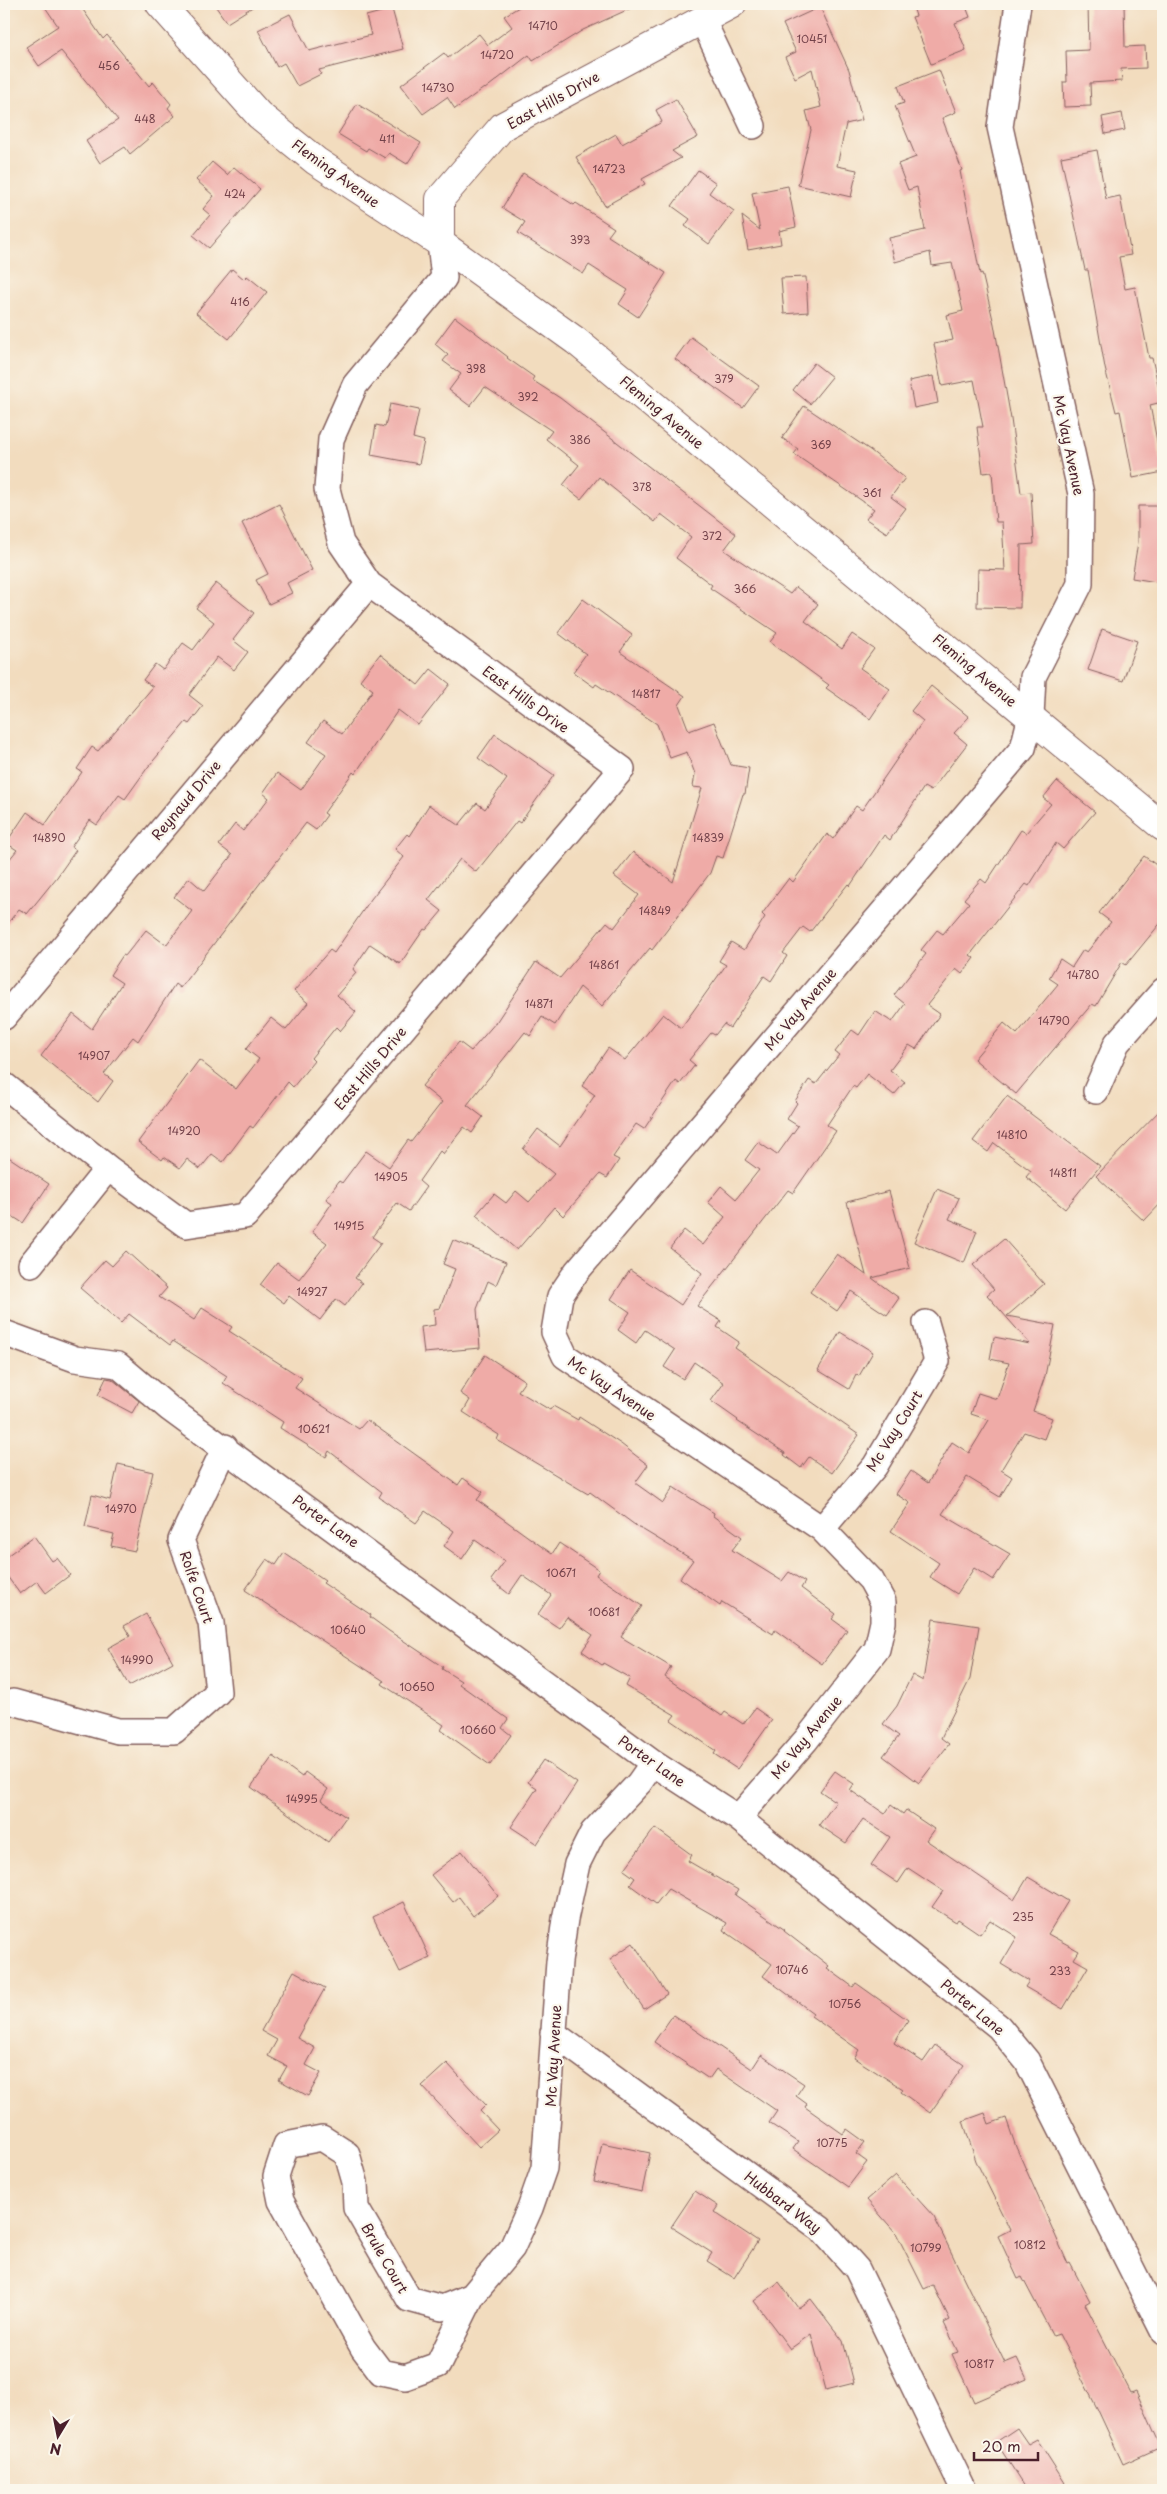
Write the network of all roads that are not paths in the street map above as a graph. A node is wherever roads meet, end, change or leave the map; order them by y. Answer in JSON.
{"nodes":[{"id":1,"x":160,"y":4,"type":"edge"},
{"id":2,"x":732,"y":4,"type":"edge"},
{"id":3,"x":1018,"y":4,"type":"edge"},
{"id":4,"x":702,"y":19,"type":"junction"},
{"id":5,"x":753,"y":126,"type":"dead end"},
{"id":6,"x":440,"y":243,"type":"junction"},
{"id":7,"x":369,"y":584,"type":"junction"},
{"id":8,"x":1031,"y":716,"type":"junction"},
{"id":9,"x":1163,"y":827,"type":"edge"},
{"id":10,"x":1163,"y":991,"type":"edge"},
{"id":11,"x":4,"y":1016,"type":"edge"},
{"id":12,"x":4,"y":1085,"type":"edge"},
{"id":13,"x":1096,"y":1091,"type":"dead end"},
{"id":14,"x":108,"y":1168,"type":"junction"},
{"id":15,"x":31,"y":1264,"type":"dead end"},
{"id":16,"x":926,"y":1323,"type":"dead end"},
{"id":17,"x":4,"y":1334,"type":"edge"},
{"id":18,"x":225,"y":1447,"type":"junction"},
{"id":19,"x":822,"y":1529,"type":"junction"},
{"id":20,"x":13,"y":1702,"type":"dead end"},
{"id":21,"x":653,"y":1764,"type":"junction"},
{"id":22,"x":738,"y":1818,"type":"junction"},
{"id":23,"x":553,"y":2033,"type":"junction"},
{"id":24,"x":472,"y":2296,"type":"junction"},
{"id":25,"x":1163,"y":2331,"type":"edge"},
{"id":26,"x":964,"y":2490,"type":"edge"}],
"edges":[{"from":1,"to":6,"type":"street","name":"Fleming Avenue"},
{"from":2,"to":4,"type":"street","name":"East Hills Drive"},
{"from":3,"to":8,"type":"street","name":"Mc Vay Avenue"},
{"from":4,"to":5,"type":"street"},
{"from":4,"to":6,"type":"street","name":"East Hills Drive"},
{"from":6,"to":7,"type":"street","name":"East Hills Drive"},
{"from":6,"to":8,"type":"street","name":"Fleming Avenue"},
{"from":7,"to":11,"type":"street","name":"Reynaud Drive"},
{"from":7,"to":14,"type":"street","name":"East Hills Drive"},
{"from":8,"to":9,"type":"street","name":"Fleming Avenue"},
{"from":8,"to":19,"type":"street","name":"Mc Vay Avenue"},
{"from":10,"to":13,"type":"street"},
{"from":12,"to":14,"type":"street"},
{"from":14,"to":15,"type":"street"},
{"from":16,"to":19,"type":"street","name":"Mc Vay Court"},
{"from":17,"to":18,"type":"street","name":"Porter Lane"},
{"from":18,"to":20,"type":"street","name":"Rolfe Court"},
{"from":18,"to":21,"type":"street","name":"Porter Lane"},
{"from":19,"to":22,"type":"street","name":"Mc Vay Avenue"},
{"from":21,"to":22,"type":"street","name":"Porter Lane"},
{"from":21,"to":23,"type":"street","name":"Mc Vay Avenue"},
{"from":22,"to":25,"type":"street","name":"Porter Lane"},
{"from":23,"to":24,"type":"street","name":"Mc Vay Avenue"},
{"from":23,"to":26,"type":"street","name":"Hubbard Way"},
{"from":24,"to":24,"type":"street","name":"Brule Court"}]}
